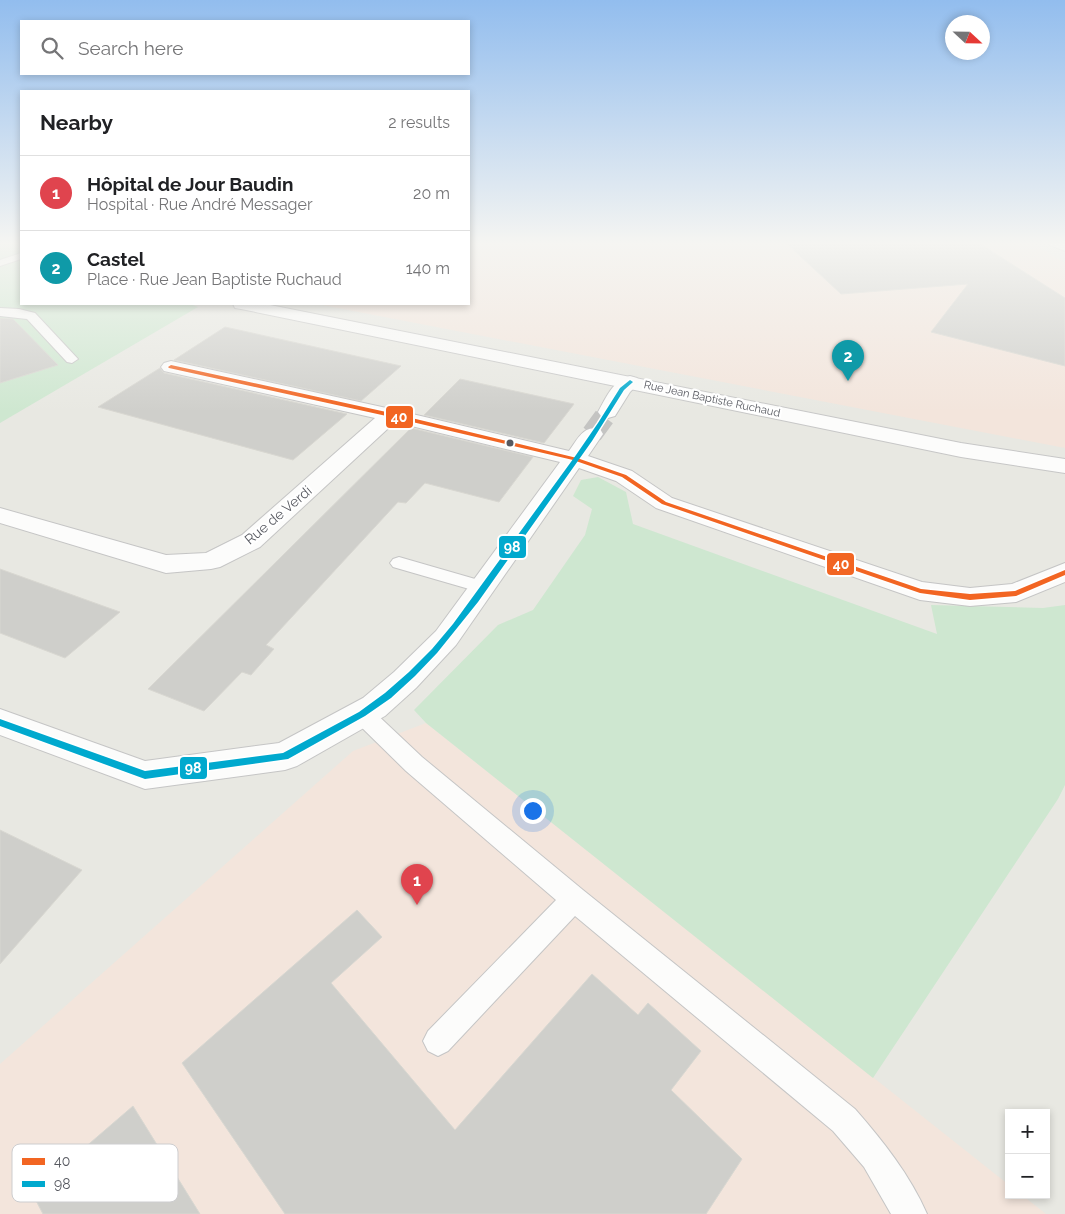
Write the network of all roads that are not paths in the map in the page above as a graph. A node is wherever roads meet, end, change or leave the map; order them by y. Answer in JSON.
{"nodes":[{"id":1,"x":247,"y":305,"type":"edge"},
{"id":2,"x":0,"y":312,"type":"edge"},
{"id":3,"x":72,"y":359,"type":"dead end"},
{"id":4,"x":171,"y":367,"type":"dead end"},
{"id":5,"x":630,"y":382,"type":"junction"},
{"id":6,"x":608,"y":412,"type":"tunnel mouth"},
{"id":7,"x":392,"y":416,"type":"junction"},
{"id":8,"x":592,"y":434,"type":"tunnel mouth"},
{"id":9,"x":575,"y":459,"type":"junction"},
{"id":10,"x":1065,"y":466,"type":"edge"},
{"id":11,"x":0,"y":515,"type":"edge"},
{"id":12,"x":399,"y":563,"type":"dead end"},
{"id":13,"x":1065,"y":572,"type":"edge"},
{"id":14,"x":483,"y":587,"type":"junction"},
{"id":15,"x":362,"y":714,"type":"junction"},
{"id":16,"x":0,"y":722,"type":"edge"},
{"id":17,"x":574,"y":899,"type":"junction"},
{"id":18,"x":438,"y":1041,"type":"dead end"},
{"id":19,"x":910,"y":1214,"type":"edge"}],
"edges":[{"from":1,"to":5,"type":"street","name":"Rue Jean Baptiste Ruchaud"},
{"from":2,"to":3,"type":"lane"},
{"from":4,"to":7,"type":"street"},
{"from":5,"to":6,"type":"street"},
{"from":5,"to":10,"type":"street","name":"Rue Jean Baptiste Ruchaud"},
{"from":7,"to":9,"type":"street"},
{"from":7,"to":11,"type":"street","name":"Rue de Verdi"},
{"from":8,"to":9,"type":"street"},
{"from":9,"to":13,"type":"street"},
{"from":9,"to":14,"type":"street"},
{"from":12,"to":14,"type":"lane"},
{"from":14,"to":15,"type":"street"},
{"from":15,"to":16,"type":"street"},
{"from":15,"to":17,"type":"lane"},
{"from":17,"to":18,"type":"lane"},
{"from":17,"to":19,"type":"lane"}]}
